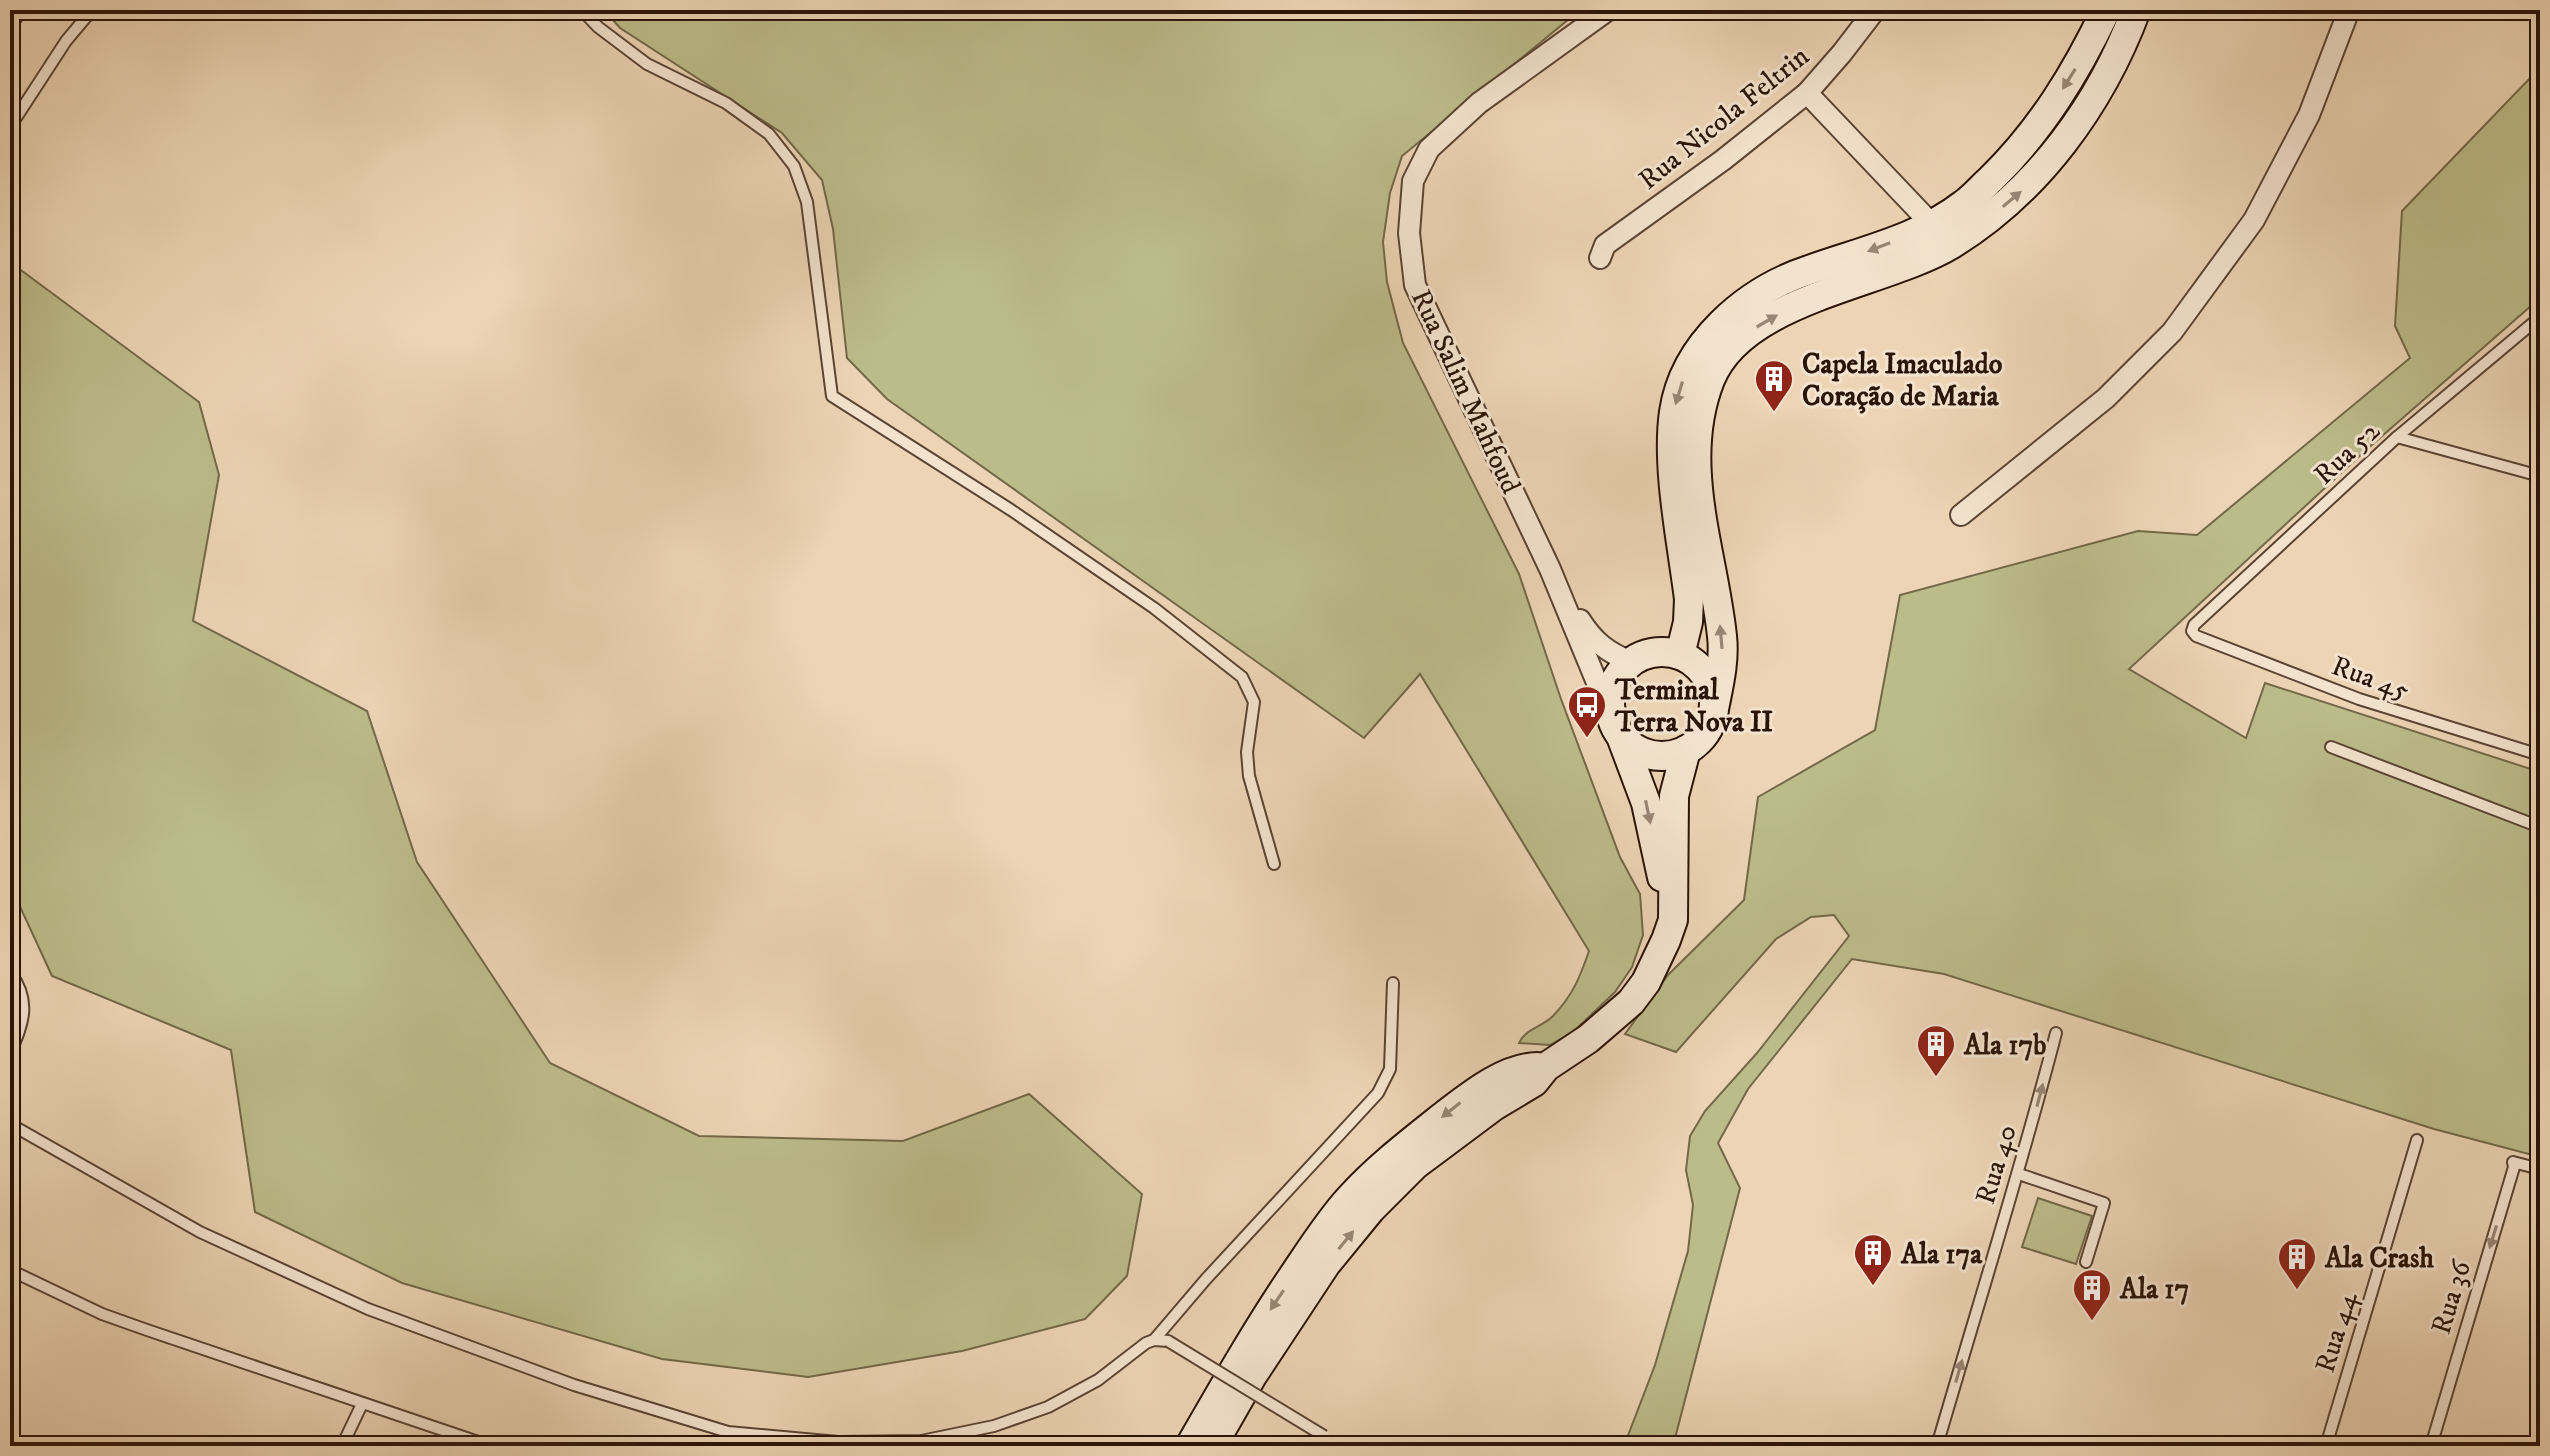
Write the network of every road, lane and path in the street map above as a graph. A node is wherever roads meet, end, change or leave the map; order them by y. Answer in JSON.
{"nodes":[{"id":1,"x":22,"y":10,"type":"edge"},
{"id":2,"x":92,"y":10,"type":"edge"},
{"id":3,"x":582,"y":10,"type":"edge"},
{"id":4,"x":1608,"y":10,"type":"edge"},
{"id":5,"x":1875,"y":10,"type":"edge"},
{"id":6,"x":2106,"y":10,"type":"edge"},
{"id":7,"x":2136,"y":10,"type":"edge"},
{"id":8,"x":2349,"y":10,"type":"edge"},
{"id":9,"x":10,"y":27,"type":"edge"},
{"id":10,"x":1807,"y":93,"type":"junction"},
{"id":11,"x":10,"y":127,"type":"edge"},
{"id":12,"x":1941,"y":235,"type":"junction"},
{"id":13,"x":1600,"y":258,"type":"dead end"},
{"id":14,"x":2540,"y":317,"type":"edge"},
{"id":15,"x":2397,"y":437,"type":"junction"},
{"id":16,"x":2540,"y":476,"type":"edge"},
{"id":17,"x":1961,"y":515,"type":"dead end"},
{"id":18,"x":1550,"y":569,"type":"junction"},
{"id":19,"x":2192,"y":631,"type":"joint"},
{"id":20,"x":1680,"y":655,"type":"junction"},
{"id":21,"x":1631,"y":662,"type":"junction"},
{"id":22,"x":1713,"y":714,"type":"junction"},
{"id":23,"x":1616,"y":726,"type":"junction"},
{"id":24,"x":2331,"y":747,"type":"dead end"},
{"id":25,"x":1686,"y":750,"type":"junction"},
{"id":26,"x":2540,"y":755,"type":"edge"},
{"id":27,"x":2540,"y":827,"type":"edge"},
{"id":28,"x":1274,"y":864,"type":"dead end"},
{"id":29,"x":1673,"y":920,"type":"junction"},
{"id":30,"x":10,"y":972,"type":"edge"},
{"id":31,"x":1393,"y":983,"type":"dead end"},
{"id":32,"x":2056,"y":1033,"type":"dead end"},
{"id":33,"x":10,"y":1054,"type":"edge"},
{"id":34,"x":1488,"y":1096,"type":"junction"},
{"id":35,"x":10,"y":1124,"type":"edge"},
{"id":36,"x":2417,"y":1140,"type":"dead end"},
{"id":37,"x":2540,"y":1169,"type":"edge"},
{"id":38,"x":2019,"y":1174,"type":"junction"},
{"id":39,"x":2086,"y":1262,"type":"dead end"},
{"id":40,"x":10,"y":1270,"type":"edge"},
{"id":41,"x":1154,"y":1340,"type":"junction"},
{"id":42,"x":362,"y":1404,"type":"junction"},
{"id":43,"x":1324,"y":1436,"type":"dead end"},
{"id":44,"x":342,"y":1446,"type":"edge"},
{"id":45,"x":490,"y":1446,"type":"edge"},
{"id":46,"x":1190,"y":1446,"type":"edge"},
{"id":47,"x":1212,"y":1446,"type":"edge"},
{"id":48,"x":1937,"y":1446,"type":"edge"},
{"id":49,"x":2326,"y":1446,"type":"edge"},
{"id":50,"x":2431,"y":1446,"type":"edge"}],
"edges":[{"from":1,"to":9,"type":"lane"},
{"from":2,"to":11,"type":"lane"},
{"from":3,"to":28,"type":"lane"},
{"from":4,"to":18,"type":"street","name":"Rua Salim Mahfoud"},
{"from":5,"to":10,"type":"street","name":"Rua Nicola Feltrin"},
{"from":6,"to":12,"type":"street","one_way":true},
{"from":12,"to":7,"type":"street","one_way":true},
{"from":8,"to":17,"type":"street"},
{"from":10,"to":12,"type":"street"},
{"from":10,"to":13,"type":"street","name":"Rua Nicola Feltrin"},
{"from":12,"to":20,"type":"street","one_way":true},
{"from":22,"to":12,"type":"street","one_way":true},
{"from":14,"to":15,"type":"lane","name":"Rua 52"},
{"from":15,"to":16,"type":"lane"},
{"from":15,"to":19,"type":"lane","name":"Rua 52"},
{"from":18,"to":21,"type":"street","name":"Rua Salim Mahfoud"},
{"from":18,"to":23,"type":"street","name":"Rua Salim Mahfoud"},
{"from":19,"to":26,"type":"lane","name":"Rua 45"},
{"from":20,"to":21,"type":"street"},
{"from":20,"to":22,"type":"street"},
{"from":21,"to":23,"type":"street"},
{"from":22,"to":25,"type":"street"},
{"from":23,"to":25,"type":"street"},
{"from":23,"to":29,"type":"street","one_way":true},
{"from":24,"to":27,"type":"lane"},
{"from":25,"to":29,"type":"street"},
{"from":29,"to":34,"type":"street"},
{"from":30,"to":33,"type":"lane"},
{"from":31,"to":41,"type":"lane"},
{"from":38,"to":32,"type":"lane","name":"Rua 40","one_way":true},
{"from":34,"to":46,"type":"street","one_way":true},
{"from":47,"to":34,"type":"street","one_way":true},
{"from":35,"to":41,"type":"lane"},
{"from":36,"to":49,"type":"lane","name":"Rua 44"},
{"from":37,"to":50,"type":"lane","name":"Rua 36","one_way":true},
{"from":38,"to":39,"type":"lane"},
{"from":48,"to":38,"type":"lane","name":"Rua 40","one_way":true},
{"from":40,"to":42,"type":"lane"},
{"from":41,"to":43,"type":"lane","bridge":true},
{"from":42,"to":44,"type":"lane"},
{"from":42,"to":45,"type":"lane"}]}
